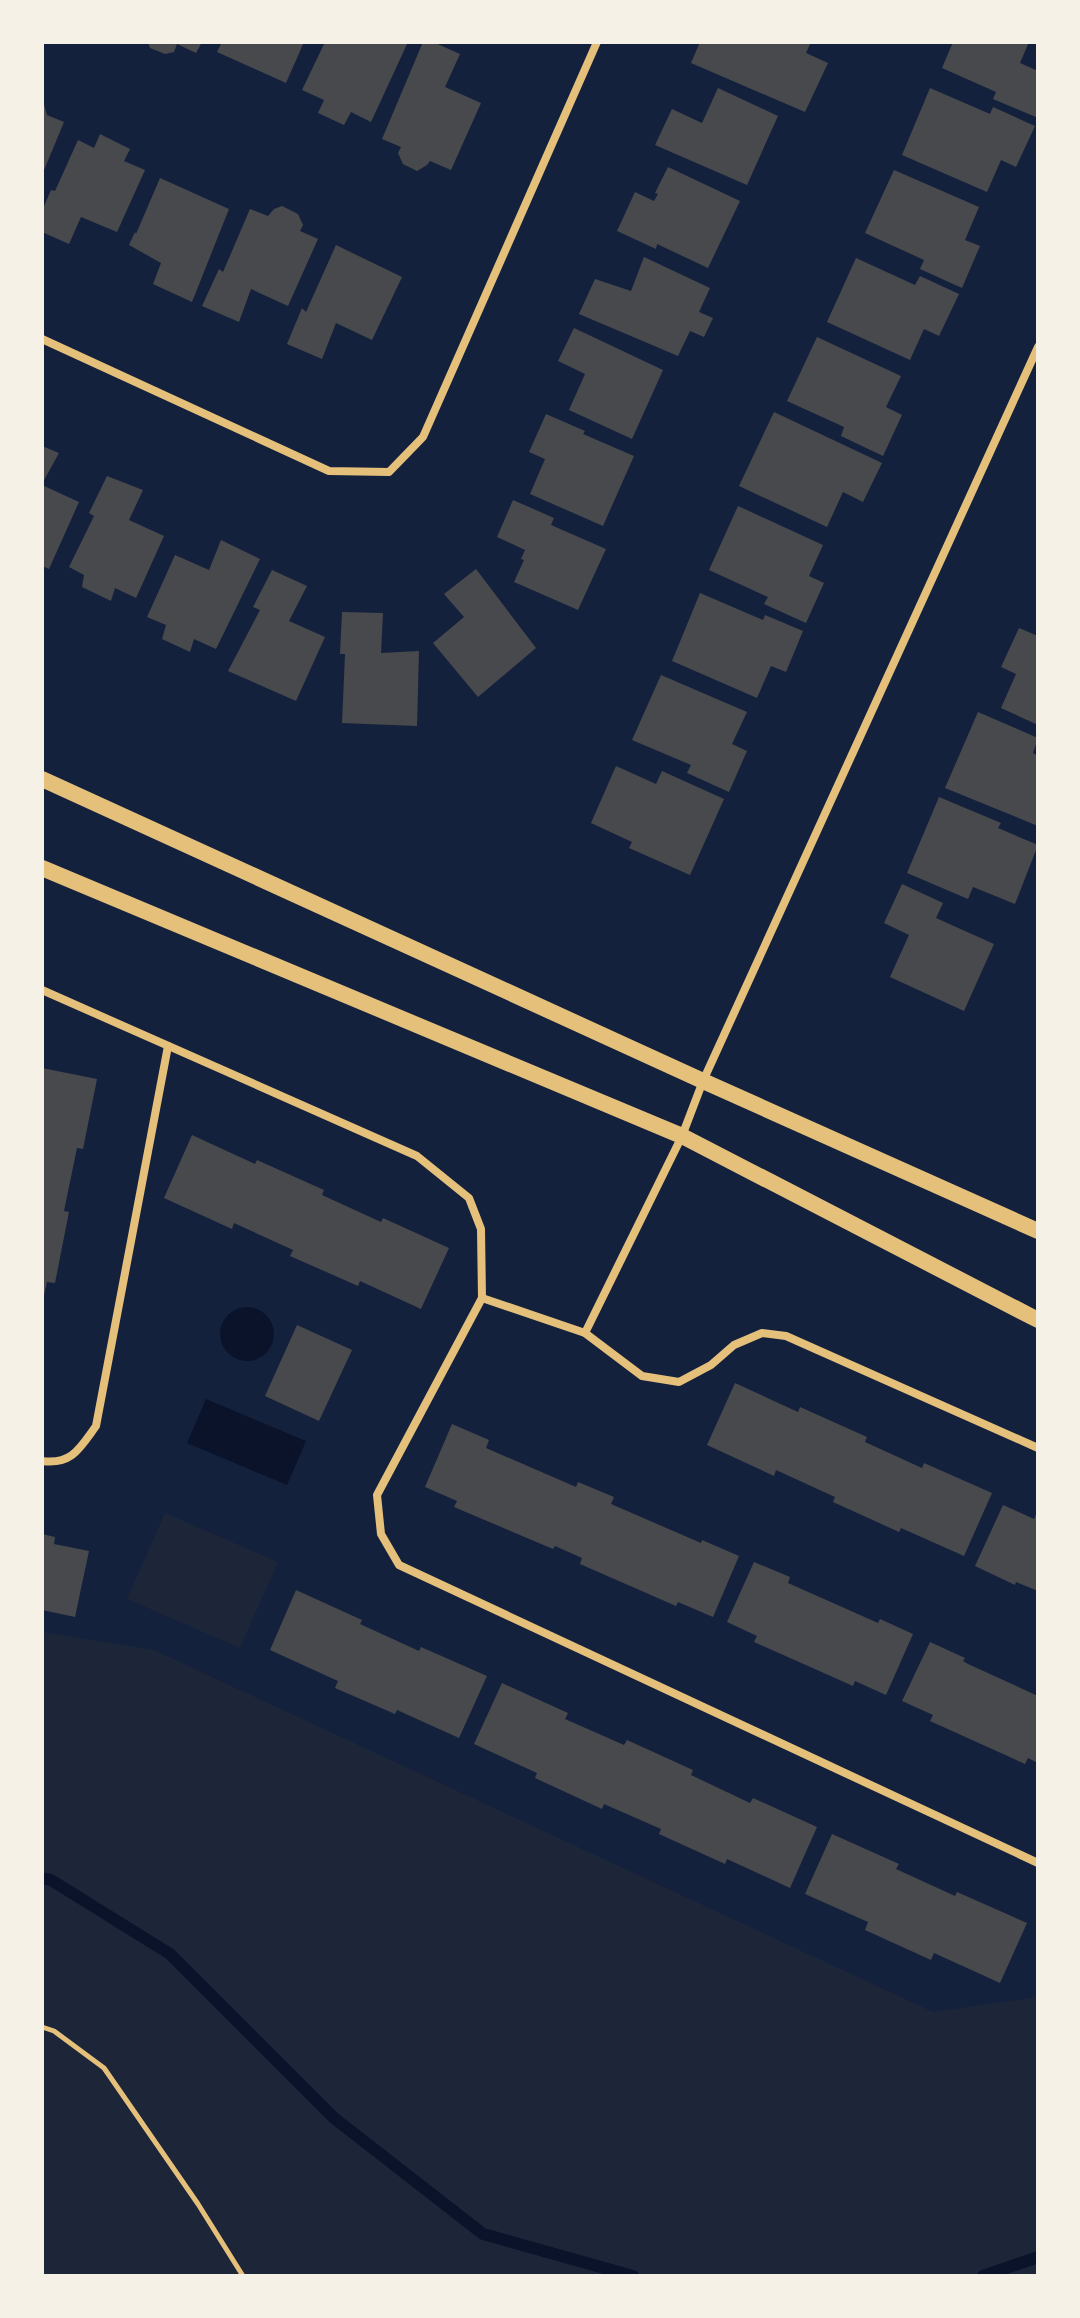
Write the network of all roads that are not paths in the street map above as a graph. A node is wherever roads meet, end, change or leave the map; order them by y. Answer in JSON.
{"nodes":[{"id":1,"x":597,"y":42,"type":"edge"},
{"id":2,"x":42,"y":339,"type":"edge"},
{"id":3,"x":1038,"y":347,"type":"edge"},
{"id":4,"x":42,"y":779,"type":"edge"},
{"id":5,"x":42,"y":868,"type":"edge"},
{"id":6,"x":42,"y":990,"type":"edge"},
{"id":7,"x":168,"y":1046,"type":"junction"},
{"id":8,"x":703,"y":1081,"type":"junction"},
{"id":9,"x":682,"y":1136,"type":"junction"},
{"id":10,"x":1038,"y":1231,"type":"edge"},
{"id":11,"x":482,"y":1298,"type":"junction"},
{"id":12,"x":1038,"y":1320,"type":"edge"},
{"id":13,"x":585,"y":1333,"type":"junction"},
{"id":14,"x":1038,"y":1448,"type":"edge"},
{"id":15,"x":42,"y":1461,"type":"edge"},
{"id":16,"x":1038,"y":1863,"type":"edge"}],
"edges":[{"from":1,"to":2,"type":"street"},
{"from":3,"to":8,"type":"street"},
{"from":4,"to":8,"type":"main road"},
{"from":5,"to":9,"type":"main road"},
{"from":6,"to":7,"type":"street"},
{"from":7,"to":11,"type":"street"},
{"from":7,"to":15,"type":"street"},
{"from":8,"to":9,"type":"street"},
{"from":8,"to":10,"type":"main road"},
{"from":9,"to":12,"type":"main road"},
{"from":9,"to":13,"type":"street"},
{"from":11,"to":13,"type":"street"},
{"from":11,"to":16,"type":"street"},
{"from":13,"to":14,"type":"street"}]}
